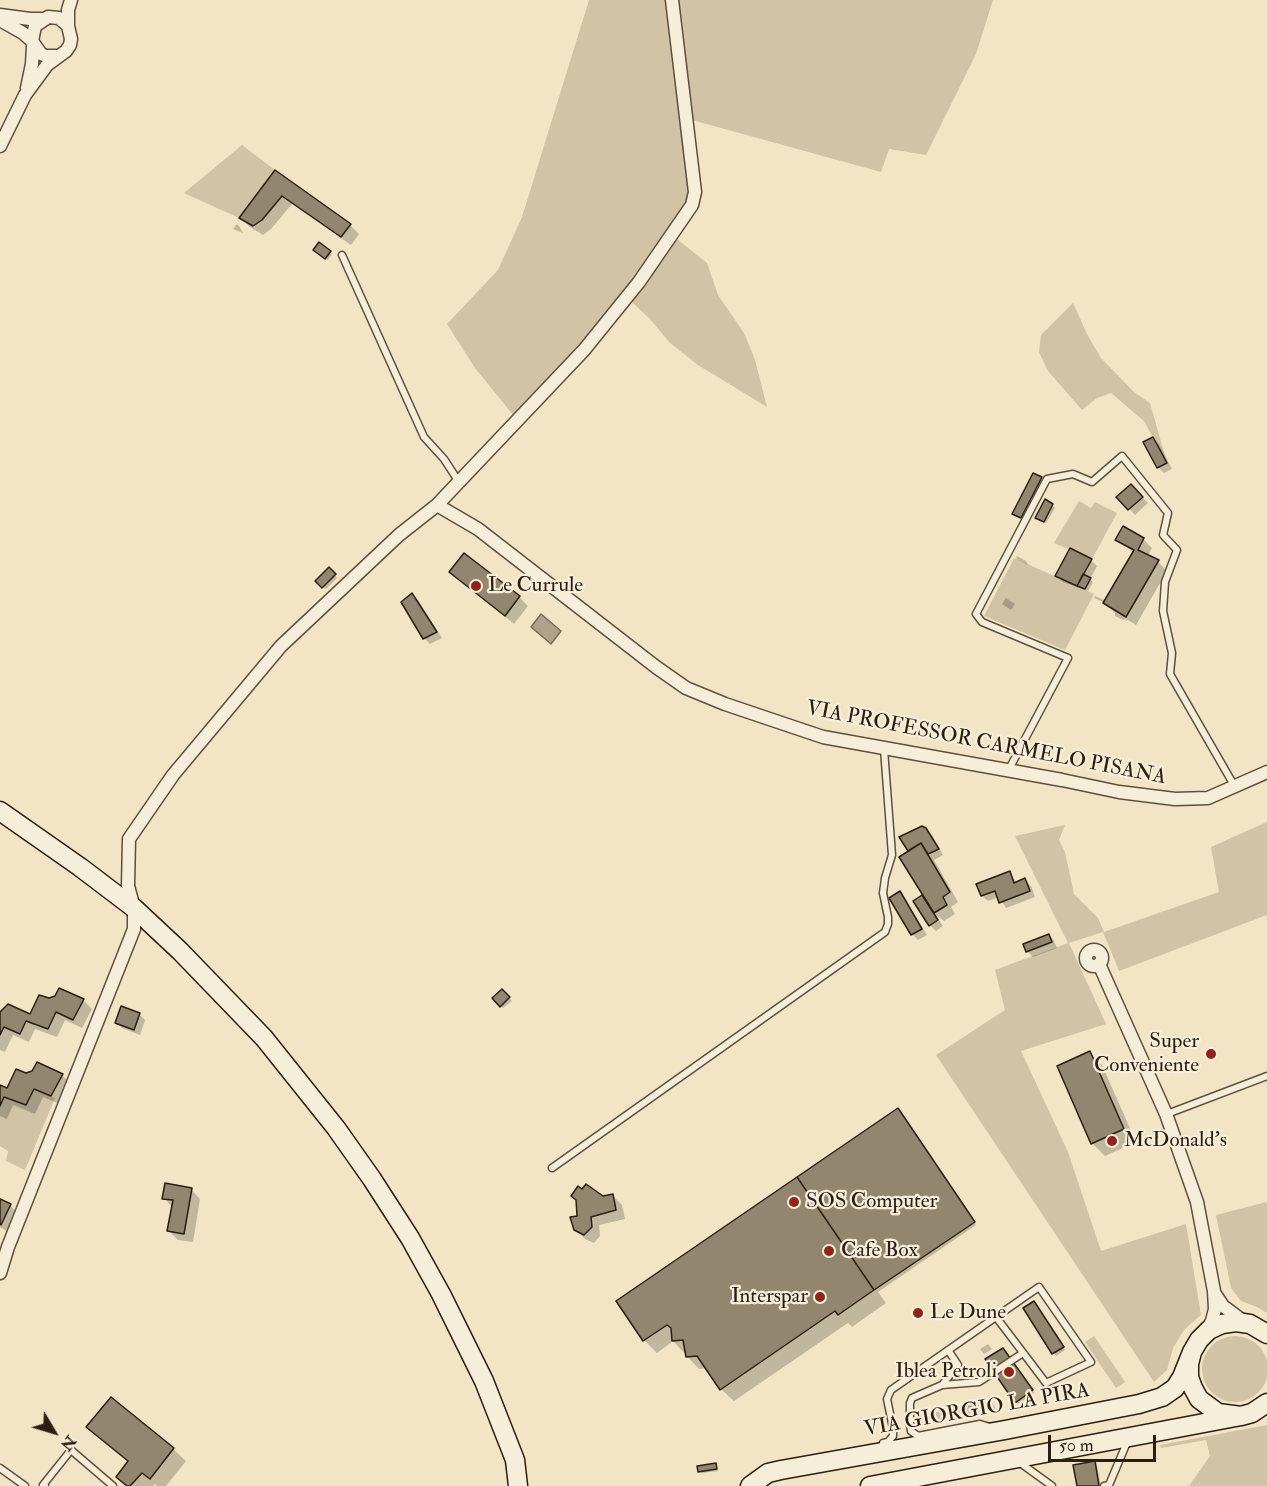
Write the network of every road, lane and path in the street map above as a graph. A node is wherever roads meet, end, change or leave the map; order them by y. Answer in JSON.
{"nodes":[{"id":1,"x":65,"y":0,"type":"edge"},
{"id":2,"x":71,"y":0,"type":"edge"},
{"id":3,"x":672,"y":0,"type":"edge"},
{"id":4,"x":0,"y":15,"type":"edge"},
{"id":5,"x":45,"y":18,"type":"junction"},
{"id":6,"x":0,"y":20,"type":"edge"},
{"id":7,"x":68,"y":26,"type":"junction"},
{"id":8,"x":32,"y":44,"type":"junction"},
{"id":9,"x":57,"y":56,"type":"junction"},
{"id":10,"x":25,"y":95,"type":"junction"},
{"id":11,"x":0,"y":147,"type":"edge"},
{"id":12,"x":342,"y":255,"type":"dead end"},
{"id":13,"x":459,"y":482,"type":"junction"},
{"id":14,"x":437,"y":505,"type":"junction"},
{"id":15,"x":884,"y":748,"type":"junction"},
{"id":16,"x":1008,"y":771,"type":"junction"},
{"id":17,"x":1267,"y":772,"type":"edge"},
{"id":18,"x":1235,"y":787,"type":"junction"},
{"id":19,"x":0,"y":811,"type":"edge"},
{"id":20,"x":134,"y":908,"type":"junction"},
{"id":21,"x":1100,"y":964,"type":"dead end"},
{"id":22,"x":1267,"y":1076,"type":"edge"},
{"id":23,"x":1166,"y":1114,"type":"junction"},
{"id":24,"x":552,"y":1168,"type":"dead end"},
{"id":25,"x":4,"y":1245,"type":"edge"},
{"id":26,"x":0,"y":1273,"type":"edge"},
{"id":27,"x":1214,"y":1291,"type":"junction"},
{"id":28,"x":996,"y":1317,"type":"junction"},
{"id":29,"x":1262,"y":1330,"type":"edge"},
{"id":30,"x":1197,"y":1345,"type":"junction"},
{"id":31,"x":948,"y":1350,"type":"junction"},
{"id":32,"x":1023,"y":1353,"type":"junction"},
{"id":33,"x":942,"y":1385,"type":"junction"},
{"id":34,"x":1257,"y":1411,"type":"edge"},
{"id":35,"x":1005,"y":1430,"type":"junction"},
{"id":36,"x":1130,"y":1436,"type":"junction"},
{"id":37,"x":877,"y":1444,"type":"dead end"},
{"id":38,"x":823,"y":1454,"type":"dead end"},
{"id":39,"x":1014,"y":1458,"type":"junction"},
{"id":40,"x":514,"y":1460,"type":"junction"},
{"id":41,"x":0,"y":1468,"type":"edge"},
{"id":42,"x":781,"y":1470,"type":"junction"},
{"id":43,"x":44,"y":1485,"type":"edge"},
{"id":44,"x":25,"y":1486,"type":"edge"},
{"id":45,"x":33,"y":1486,"type":"edge"},
{"id":46,"x":113,"y":1486,"type":"edge"},
{"id":47,"x":518,"y":1486,"type":"edge"},
{"id":48,"x":533,"y":1486,"type":"edge"},
{"id":49,"x":750,"y":1486,"type":"edge"},
{"id":50,"x":870,"y":1486,"type":"edge"},
{"id":51,"x":1052,"y":1486,"type":"edge"},
{"id":52,"x":1104,"y":1486,"type":"edge"}],
"edges":[{"from":1,"to":5,"type":"street"},
{"from":2,"to":7,"type":"street"},
{"from":3,"to":13,"type":"street"},
{"from":4,"to":5,"type":"street"},
{"from":5,"to":7,"type":"street"},
{"from":5,"to":8,"type":"street"},
{"from":6,"to":8,"type":"street"},
{"from":7,"to":9,"type":"street"},
{"from":8,"to":9,"type":"street"},
{"from":8,"to":10,"type":"street"},
{"from":9,"to":10,"type":"street"},
{"from":10,"to":11,"type":"street"},
{"from":12,"to":13,"type":"lane"},
{"from":13,"to":14,"type":"street"},
{"from":14,"to":15,"type":"street","name":"VIA PROFESSOR CARMELO PISANA"},
{"from":14,"to":20,"type":"street"},
{"from":15,"to":16,"type":"street","name":"VIA PROFESSOR CARMELO PISANA"},
{"from":15,"to":24,"type":"lane"},
{"from":16,"to":18,"type":"street","name":"VIA PROFESSOR CARMELO PISANA"},
{"from":16,"to":18,"type":"lane"},
{"from":17,"to":18,"type":"street","name":"VIA PROFESSOR CARMELO PISANA"},
{"from":19,"to":20,"type":"main road"},
{"from":20,"to":25,"type":"street"},
{"from":20,"to":40,"type":"main road"},
{"from":21,"to":23,"type":"street"},
{"from":22,"to":23,"type":"lane"},
{"from":23,"to":27,"type":"street"},
{"from":25,"to":26,"type":"street"},
{"from":27,"to":29,"type":"street"},
{"from":27,"to":30,"type":"street"},
{"from":28,"to":31,"type":"lane"},
{"from":28,"to":32,"type":"lane"},
{"from":28,"to":32,"type":"lane"},
{"from":29,"to":30,"type":"main road"},
{"from":30,"to":34,"type":"main road"},
{"from":30,"to":35,"type":"main road","name":"VIA GIORGIO LA PIRA"},
{"from":31,"to":33,"type":"lane"},
{"from":31,"to":37,"type":"lane"},
{"from":32,"to":33,"type":"lane"},
{"from":33,"to":35,"type":"lane"},
{"from":34,"to":36,"type":"main road"},
{"from":35,"to":42,"type":"main road","name":"VIA GIORGIO LA PIRA"},
{"from":36,"to":39,"type":"main road"},
{"from":36,"to":52,"type":"lane"},
{"from":38,"to":42,"type":"lane"},
{"from":39,"to":50,"type":"main road"},
{"from":39,"to":51,"type":"lane"},
{"from":40,"to":47,"type":"main road"},
{"from":40,"to":48,"type":"main road"},
{"from":41,"to":44,"type":"lane"},
{"from":42,"to":49,"type":"main road","name":"VIA GIORGIO LA PIRA"},
{"from":43,"to":45,"type":"lane"},
{"from":43,"to":46,"type":"lane"}]}
